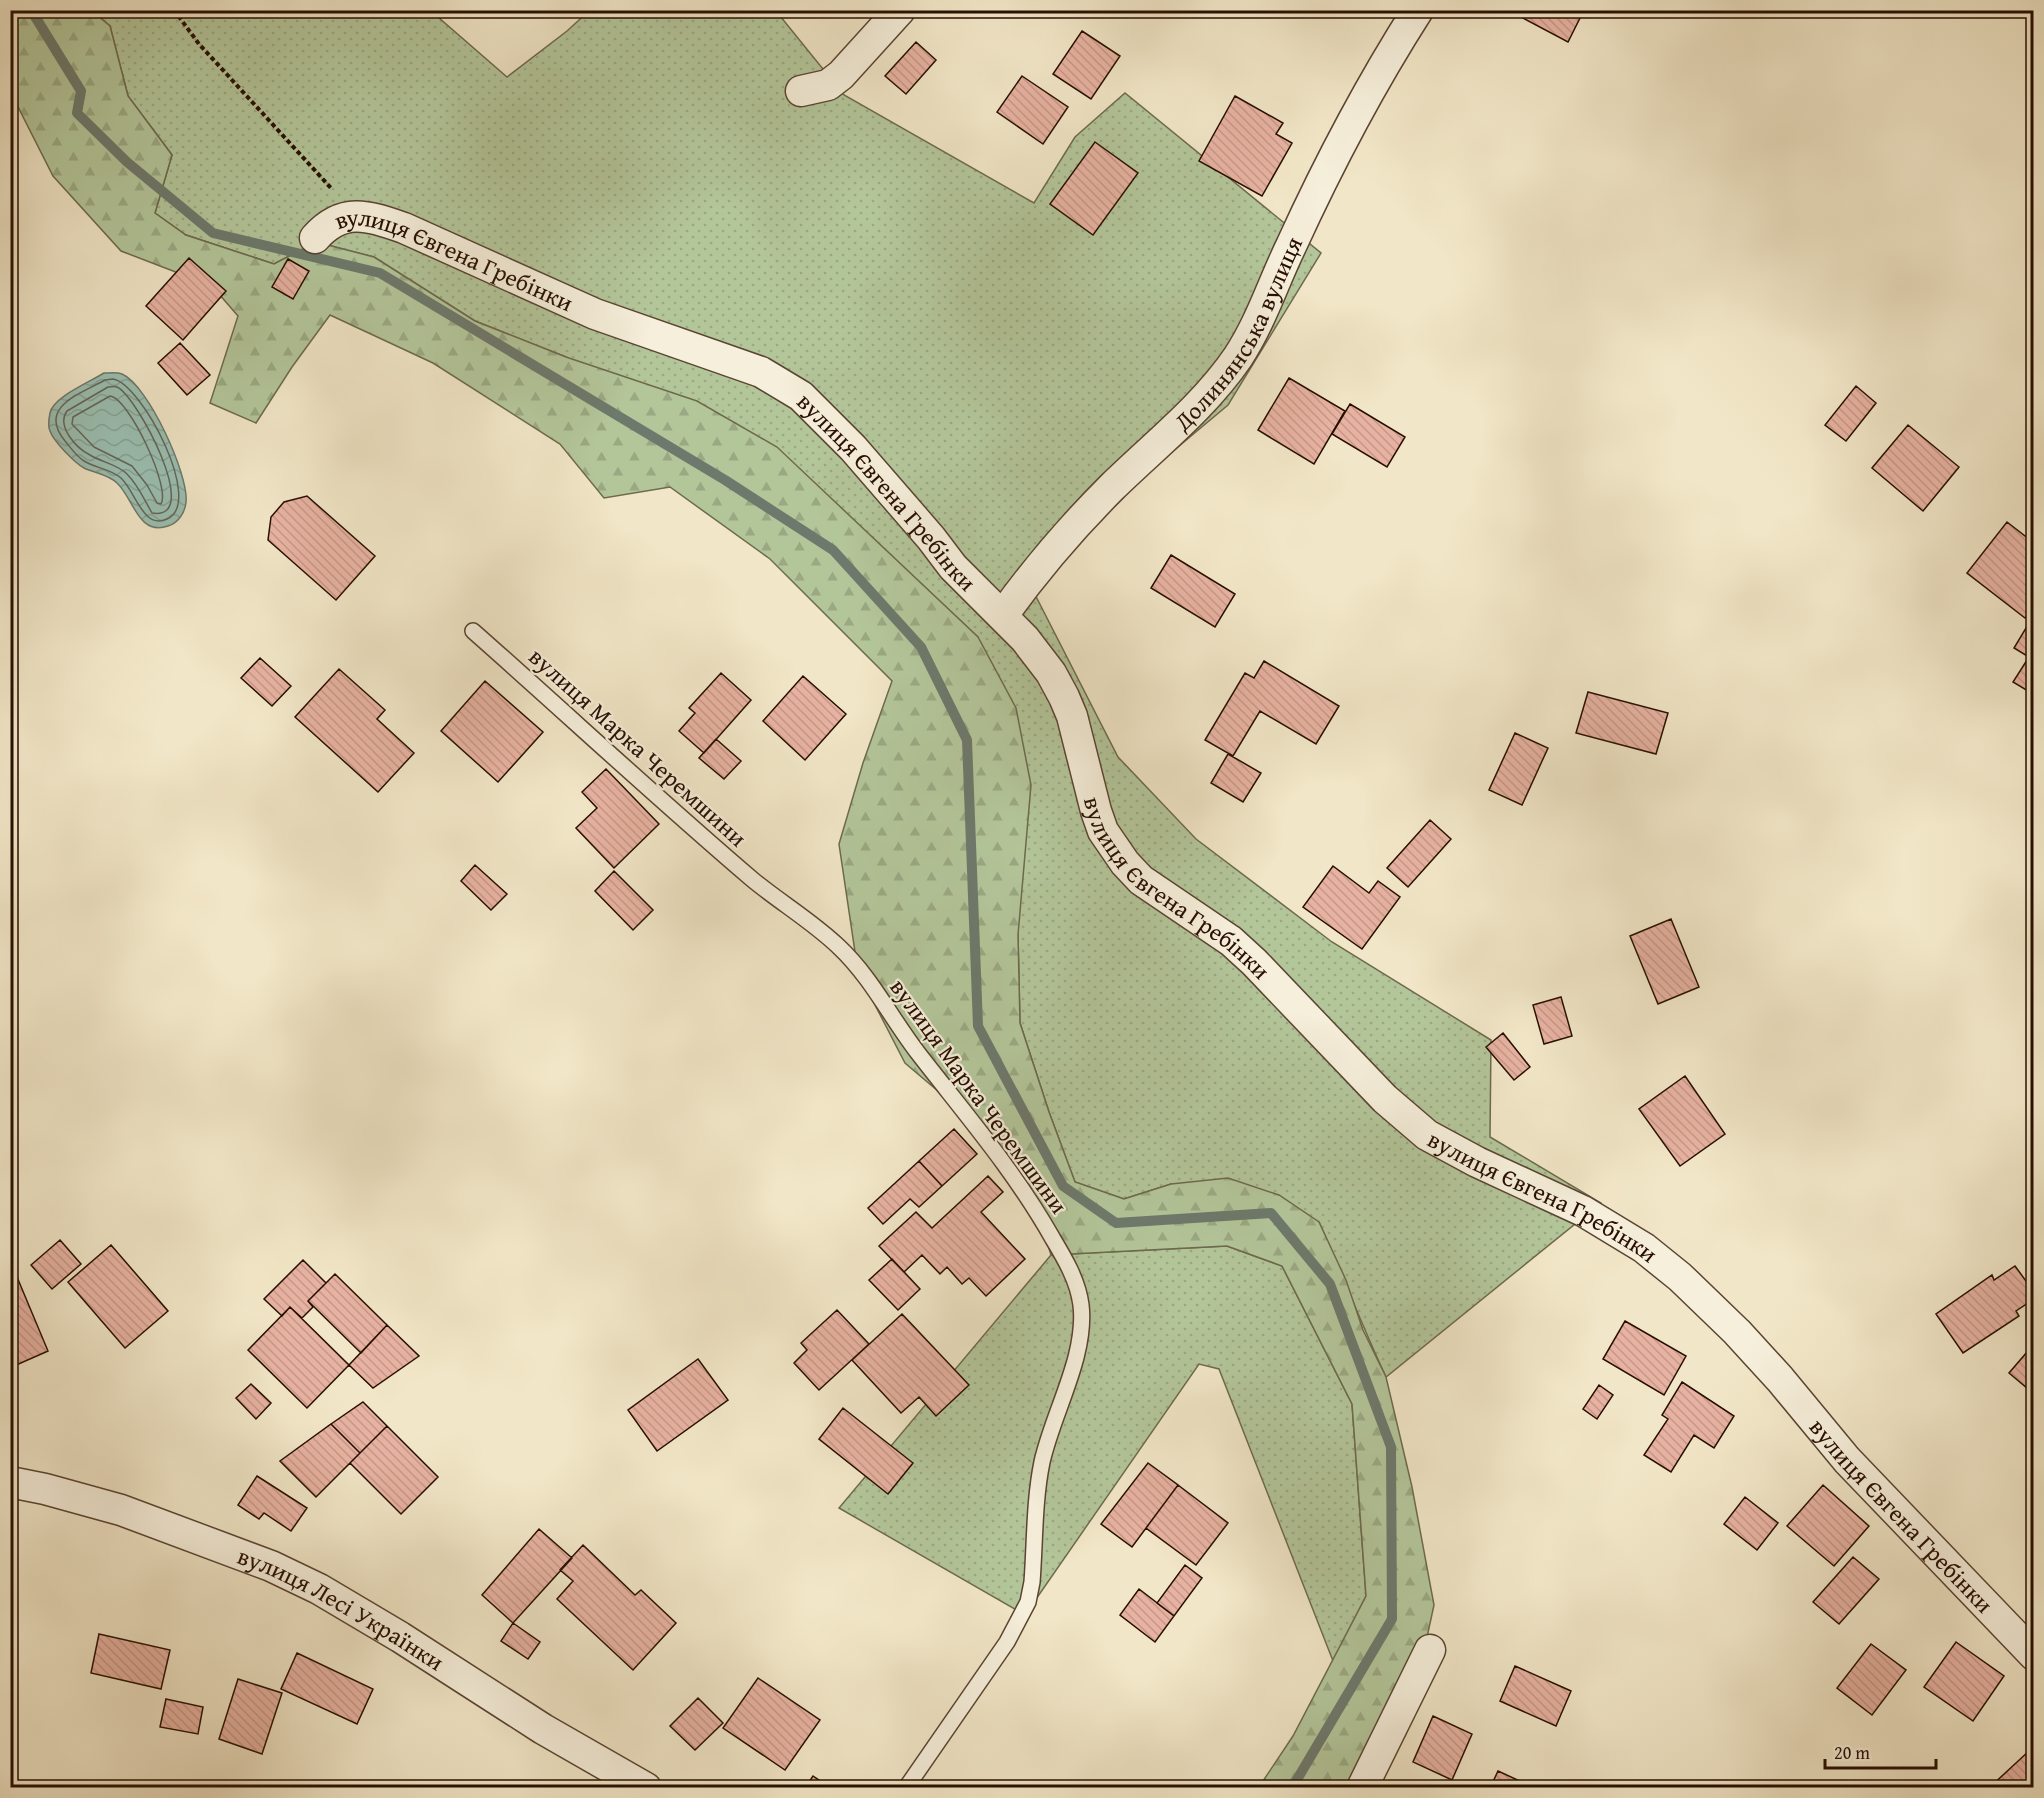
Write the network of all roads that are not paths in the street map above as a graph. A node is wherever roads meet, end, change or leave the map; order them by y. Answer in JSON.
{"nodes":[{"id":1,"x":900,"y":10,"type":"edge"},
{"id":2,"x":1418,"y":10,"type":"edge"},
{"id":3,"x":801,"y":91,"type":"dead end"},
{"id":4,"x":315,"y":238,"type":"dead end"},
{"id":5,"x":1003,"y":615,"type":"junction"},
{"id":6,"x":473,"y":631,"type":"dead end"},
{"id":7,"x":10,"y":1482,"type":"edge"},
{"id":8,"x":1430,"y":1650,"type":"dead end"},
{"id":9,"x":2034,"y":1655,"type":"edge"},
{"id":10,"x":646,"y":1788,"type":"edge"},
{"id":11,"x":906,"y":1788,"type":"edge"},
{"id":12,"x":1362,"y":1788,"type":"edge"}],
"edges":[{"from":1,"to":3,"type":"street"},
{"from":2,"to":5,"type":"street","name":"Долинянська вулиця"},
{"from":4,"to":5,"type":"street","name":"вулиця Євгена Гребінки"},
{"from":5,"to":9,"type":"street","name":"вулиця Євгена Гребінки"},
{"from":6,"to":11,"type":"lane","name":"вулиця Марка Черемшини"},
{"from":7,"to":10,"type":"street","name":"вулиця Лесі Українки"},
{"from":8,"to":12,"type":"street"}]}
